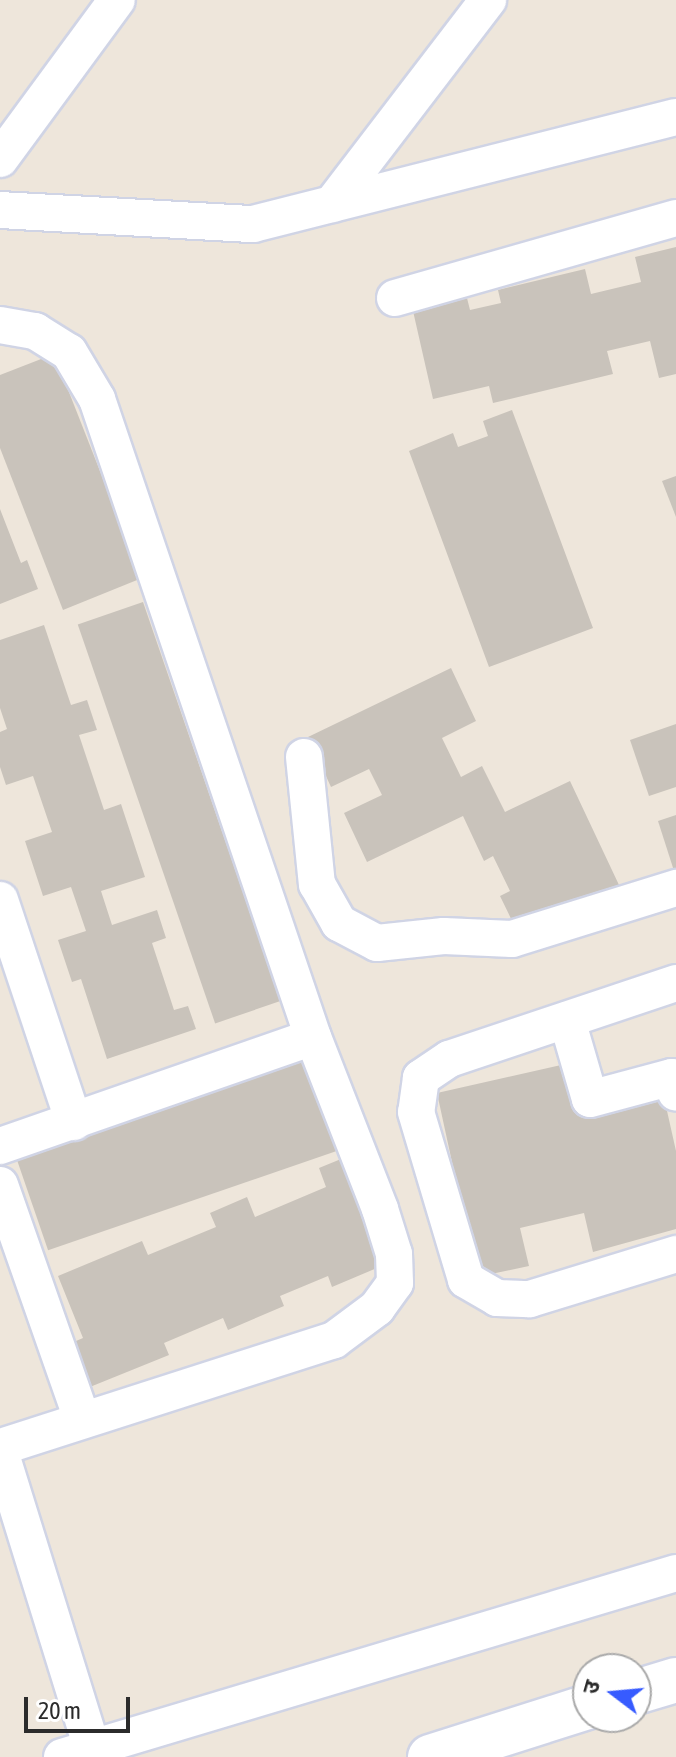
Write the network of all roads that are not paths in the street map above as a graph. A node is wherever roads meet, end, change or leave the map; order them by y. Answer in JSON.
{"nodes":[{"id":1,"x":117,"y":0,"type":"edge"},
{"id":2,"x":488,"y":0,"type":"edge"},
{"id":3,"x":676,"y":117,"type":"edge"},
{"id":4,"x":0,"y":159,"type":"edge"},
{"id":5,"x":332,"y":204,"type":"junction"},
{"id":6,"x":0,"y":210,"type":"edge"},
{"id":7,"x":676,"y":218,"type":"edge"},
{"id":8,"x":395,"y":298,"type":"dead end"},
{"id":9,"x":0,"y":325,"type":"edge"},
{"id":10,"x":304,"y":757,"type":"dead end"},
{"id":11,"x":676,"y":888,"type":"edge"},
{"id":12,"x":0,"y":900,"type":"edge"},
{"id":13,"x":676,"y":983,"type":"edge"},
{"id":14,"x":567,"y":1020,"type":"junction"},
{"id":15,"x":313,"y":1037,"type":"junction"},
{"id":16,"x":676,"y":1093,"type":"edge"},
{"id":17,"x":74,"y":1122,"type":"junction"},
{"id":18,"x":0,"y":1146,"type":"edge"},
{"id":19,"x":0,"y":1185,"type":"edge"},
{"id":20,"x":676,"y":1254,"type":"edge"},
{"id":21,"x":82,"y":1419,"type":"junction"},
{"id":22,"x":0,"y":1449,"type":"edge"},
{"id":23,"x":676,"y":1573,"type":"edge"},
{"id":24,"x":676,"y":1680,"type":"edge"},
{"id":25,"x":652,"y":1687,"type":"edge"},
{"id":26,"x":572,"y":1712,"type":"edge"},
{"id":27,"x":77,"y":1752,"type":"edge"},
{"id":28,"x":430,"y":1757,"type":"edge"}],
"edges":[{"from":1,"to":4,"type":"street"},
{"from":2,"to":5,"type":"street"},
{"from":3,"to":5,"type":"street"},
{"from":5,"to":6,"type":"street"},
{"from":7,"to":8,"type":"street"},
{"from":9,"to":15,"type":"street"},
{"from":10,"to":11,"type":"street"},
{"from":12,"to":17,"type":"street"},
{"from":13,"to":14,"type":"street"},
{"from":14,"to":16,"type":"street"},
{"from":14,"to":20,"type":"street"},
{"from":15,"to":17,"type":"street"},
{"from":15,"to":21,"type":"street"},
{"from":17,"to":18,"type":"street"},
{"from":19,"to":21,"type":"street"},
{"from":21,"to":22,"type":"street"},
{"from":22,"to":27,"type":"street"},
{"from":23,"to":27,"type":"street"},
{"from":24,"to":25,"type":"street"},
{"from":26,"to":28,"type":"street"}]}
